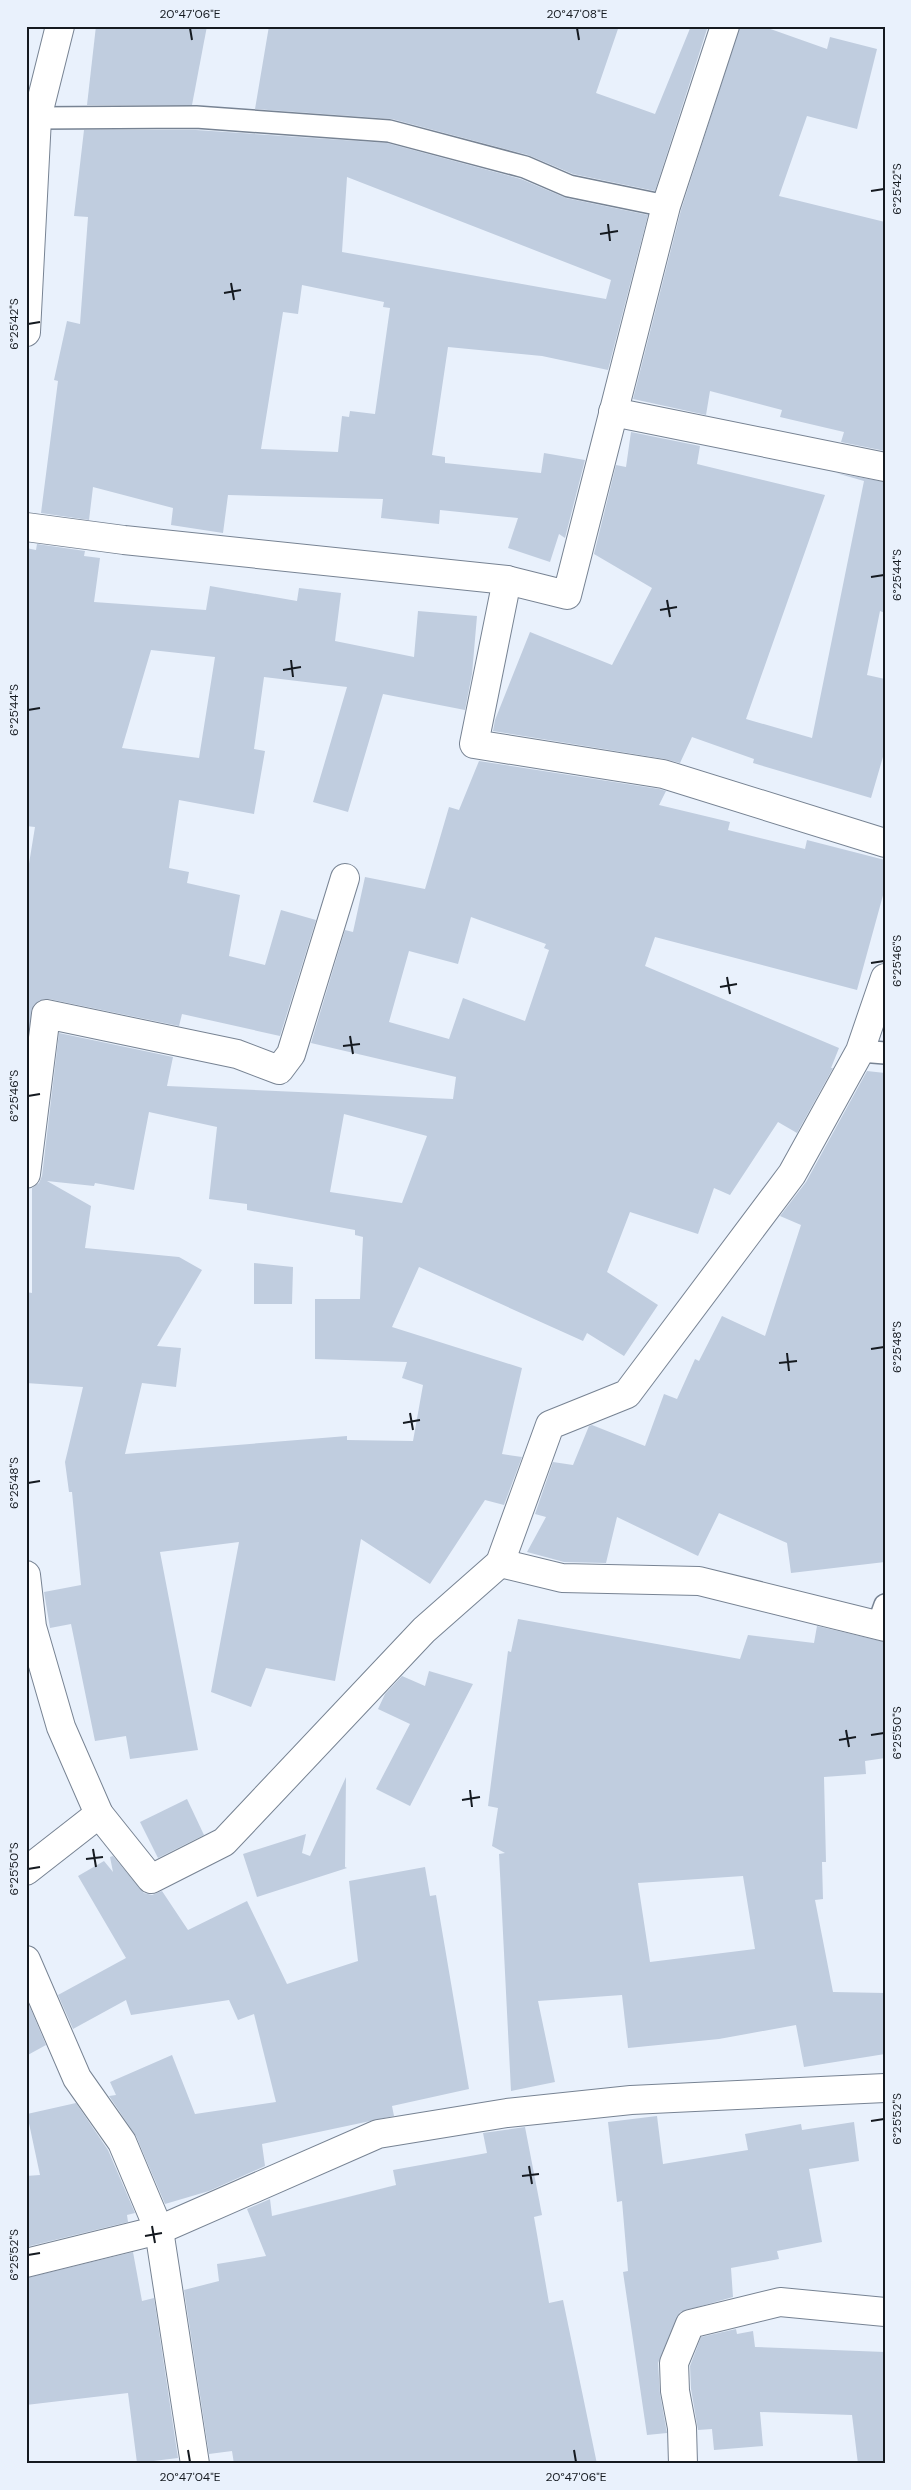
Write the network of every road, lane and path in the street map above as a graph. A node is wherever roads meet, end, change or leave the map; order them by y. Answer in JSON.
{"nodes":[{"id":1,"x":60,"y":26,"type":"edge"},
{"id":2,"x":725,"y":26,"type":"edge"},
{"id":3,"x":37,"y":118,"type":"junction"},
{"id":4,"x":666,"y":206,"type":"junction"},
{"id":5,"x":26,"y":332,"type":"edge"},
{"id":6,"x":613,"y":412,"type":"junction"},
{"id":7,"x":885,"y":467,"type":"edge"},
{"id":8,"x":26,"y":527,"type":"edge"},
{"id":9,"x":507,"y":580,"type":"junction"},
{"id":10,"x":885,"y":843,"type":"edge"},
{"id":11,"x":345,"y":878,"type":"dead end"},
{"id":12,"x":885,"y":978,"type":"edge"},
{"id":13,"x":872,"y":1052,"type":"edge"},
{"id":14,"x":26,"y":1174,"type":"edge"},
{"id":15,"x":500,"y":1563,"type":"junction"},
{"id":16,"x":26,"y":1575,"type":"edge"},
{"id":17,"x":882,"y":1619,"type":"edge"},
{"id":18,"x":100,"y":1814,"type":"junction"},
{"id":19,"x":26,"y":1871,"type":"edge"},
{"id":20,"x":26,"y":1960,"type":"edge"},
{"id":21,"x":885,"y":2088,"type":"edge"},
{"id":22,"x":159,"y":2230,"type":"junction"},
{"id":23,"x":26,"y":2263,"type":"edge"},
{"id":24,"x":885,"y":2312,"type":"edge"},
{"id":25,"x":195,"y":2464,"type":"edge"},
{"id":26,"x":683,"y":2464,"type":"edge"}],
"edges":[{"from":1,"to":3,"type":"street"},
{"from":2,"to":4,"type":"street"},
{"from":3,"to":4,"type":"lane"},
{"from":3,"to":5,"type":"street"},
{"from":4,"to":6,"type":"street"},
{"from":6,"to":7,"type":"street"},
{"from":6,"to":9,"type":"street"},
{"from":8,"to":9,"type":"street"},
{"from":9,"to":10,"type":"street"},
{"from":11,"to":14,"type":"street"},
{"from":12,"to":13,"type":"street"},
{"from":13,"to":15,"type":"street"},
{"from":15,"to":17,"type":"street"},
{"from":15,"to":18,"type":"street"},
{"from":16,"to":18,"type":"street"},
{"from":18,"to":19,"type":"street"},
{"from":20,"to":22,"type":"street"},
{"from":21,"to":22,"type":"street"},
{"from":22,"to":23,"type":"street"},
{"from":22,"to":25,"type":"street"},
{"from":24,"to":26,"type":"street"}]}
